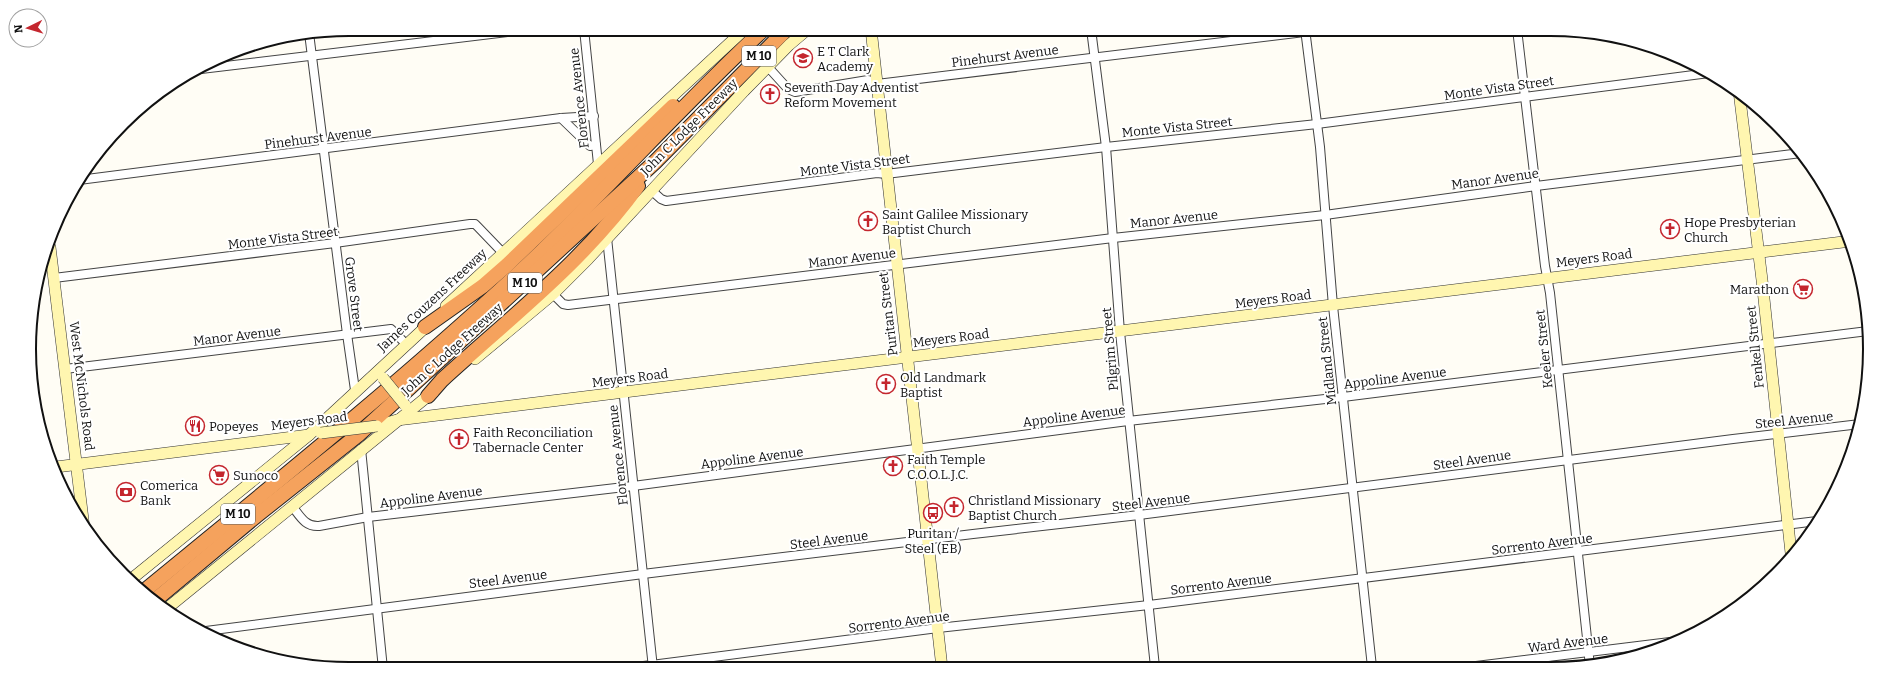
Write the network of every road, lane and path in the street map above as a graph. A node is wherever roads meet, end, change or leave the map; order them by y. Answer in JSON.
{"nodes":[{"id":1,"x":476,"y":36,"type":"edge"},
{"id":2,"x":585,"y":36,"type":"edge"},
{"id":3,"x":734,"y":36,"type":"edge"},
{"id":4,"x":757,"y":36,"type":"edge"},
{"id":5,"x":780,"y":36,"type":"edge"},
{"id":6,"x":801,"y":36,"type":"edge"},
{"id":7,"x":871,"y":36,"type":"edge"},
{"id":8,"x":1092,"y":36,"type":"edge"},
{"id":9,"x":1259,"y":36,"type":"edge"},
{"id":10,"x":1307,"y":36,"type":"edge"},
{"id":11,"x":1518,"y":36,"type":"edge"},
{"id":12,"x":310,"y":39,"type":"edge"},
{"id":13,"x":312,"y":56,"type":"junction"},
{"id":14,"x":1095,"y":57,"type":"junction"},
{"id":15,"x":768,"y":67,"type":"junction"},
{"id":16,"x":209,"y":69,"type":"edge"},
{"id":17,"x":718,"y":73,"type":"junction"},
{"id":18,"x":1699,"y":74,"type":"edge"},
{"id":19,"x":877,"y":84,"type":"junction"},
{"id":20,"x":1525,"y":96,"type":"junction"},
{"id":21,"x":1739,"y":100,"type":"edge"},
{"id":22,"x":594,"y":116,"type":"junction"},
{"id":23,"x":561,"y":118,"type":"junction"},
{"id":24,"x":1317,"y":124,"type":"junction"},
{"id":25,"x":596,"y":145,"type":"junction"},
{"id":26,"x":1106,"y":146,"type":"junction"},
{"id":27,"x":324,"y":150,"type":"junction"},
{"id":28,"x":1794,"y":154,"type":"edge"},
{"id":29,"x":1747,"y":160,"type":"junction"},
{"id":30,"x":655,"y":162,"type":"junction"},
{"id":31,"x":598,"y":164,"type":"junction"},
{"id":32,"x":886,"y":174,"type":"junction"},
{"id":33,"x":86,"y":179,"type":"edge"},
{"id":34,"x":1536,"y":186,"type":"junction"},
{"id":35,"x":652,"y":190,"type":"junction"},
{"id":36,"x":1325,"y":215,"type":"junction"},
{"id":37,"x":607,"y":238,"type":"junction"},
{"id":38,"x":1113,"y":238,"type":"junction"},
{"id":39,"x":1844,"y":242,"type":"edge"},
{"id":40,"x":335,"y":244,"type":"junction"},
{"id":41,"x":1758,"y":251,"type":"junction"},
{"id":42,"x":503,"y":253,"type":"junction"},
{"id":43,"x":51,"y":255,"type":"edge"},
{"id":44,"x":897,"y":265,"type":"junction"},
{"id":45,"x":54,"y":278,"type":"junction"},
{"id":46,"x":1548,"y":278,"type":"junction"},
{"id":47,"x":553,"y":294,"type":"junction"},
{"id":48,"x":613,"y":299,"type":"junction"},
{"id":49,"x":1333,"y":306,"type":"junction"},
{"id":50,"x":425,"y":328,"type":"junction"},
{"id":51,"x":1120,"y":332,"type":"junction"},
{"id":52,"x":1862,"y":332,"type":"edge"},
{"id":53,"x":347,"y":334,"type":"junction"},
{"id":54,"x":1769,"y":343,"type":"junction"},
{"id":55,"x":406,"y":344,"type":"junction"},
{"id":56,"x":907,"y":357,"type":"junction"},
{"id":57,"x":65,"y":369,"type":"junction"},
{"id":58,"x":1558,"y":370,"type":"junction"},
{"id":59,"x":380,"y":375,"type":"junction"},
{"id":60,"x":355,"y":390,"type":"junction"},
{"id":61,"x":623,"y":393,"type":"junction"},
{"id":62,"x":428,"y":396,"type":"junction"},
{"id":63,"x":1343,"y":397,"type":"junction"},
{"id":64,"x":407,"y":407,"type":"junction"},
{"id":65,"x":396,"y":420,"type":"junction"},
{"id":66,"x":1128,"y":421,"type":"junction"},
{"id":67,"x":1853,"y":425,"type":"edge"},
{"id":68,"x":1778,"y":434,"type":"junction"},
{"id":69,"x":309,"y":435,"type":"junction"},
{"id":70,"x":361,"y":449,"type":"junction"},
{"id":71,"x":917,"y":449,"type":"junction"},
{"id":72,"x":1568,"y":460,"type":"junction"},
{"id":73,"x":77,"y":465,"type":"junction"},
{"id":74,"x":59,"y":467,"type":"edge"},
{"id":75,"x":633,"y":486,"type":"junction"},
{"id":76,"x":1353,"y":488,"type":"junction"},
{"id":77,"x":292,"y":506,"type":"junction"},
{"id":78,"x":82,"y":513,"type":"edge"},
{"id":79,"x":1139,"y":515,"type":"junction"},
{"id":80,"x":368,"y":517,"type":"junction"},
{"id":81,"x":1811,"y":522,"type":"edge"},
{"id":82,"x":1789,"y":525,"type":"junction"},
{"id":83,"x":927,"y":540,"type":"junction"},
{"id":84,"x":1792,"y":548,"type":"edge"},
{"id":85,"x":1578,"y":552,"type":"junction"},
{"id":86,"x":643,"y":574,"type":"junction"},
{"id":87,"x":135,"y":576,"type":"edge"},
{"id":88,"x":1362,"y":578,"type":"junction"},
{"id":89,"x":147,"y":588,"type":"edge"},
{"id":90,"x":158,"y":597,"type":"edge"},
{"id":91,"x":1149,"y":605,"type":"junction"},
{"id":92,"x":170,"y":606,"type":"edge"},
{"id":93,"x":377,"y":608,"type":"junction"},
{"id":94,"x":938,"y":628,"type":"junction"},
{"id":95,"x":212,"y":630,"type":"edge"},
{"id":96,"x":1653,"y":644,"type":"edge"},
{"id":97,"x":1588,"y":653,"type":"junction"},
{"id":98,"x":1589,"y":659,"type":"edge"},
{"id":99,"x":382,"y":662,"type":"edge"},
{"id":100,"x":652,"y":662,"type":"edge"},
{"id":101,"x":690,"y":662,"type":"edge"},
{"id":102,"x":941,"y":662,"type":"edge"},
{"id":103,"x":1155,"y":662,"type":"edge"},
{"id":104,"x":1371,"y":662,"type":"edge"},
{"id":105,"x":1505,"y":662,"type":"edge"}],
"edges":[{"from":1,"to":13,"type":"street"},
{"from":2,"to":22,"type":"street","name":"Florence Avenue"},
{"from":3,"to":31,"type":"street","name":"James Couzens Freeway"},
{"from":4,"to":17,"type":"highway","name":"John C Lodge Freeway","number":"M 10"},
{"from":5,"to":30,"type":"highway","name":"John C Lodge Freeway","number":"M 10"},
{"from":6,"to":15,"type":"street"},
{"from":7,"to":19,"type":"street","name":"Puritan Street"},
{"from":8,"to":14,"type":"street","name":"Pilgrim Street"},
{"from":9,"to":14,"type":"street","name":"Pinehurst Avenue"},
{"from":10,"to":24,"type":"street","name":"Midland Street"},
{"from":11,"to":20,"type":"street","name":"Keeler Street"},
{"from":12,"to":13,"type":"street","name":"Grove Street"},
{"from":13,"to":16,"type":"street"},
{"from":13,"to":27,"type":"street","name":"Grove Street"},
{"from":14,"to":19,"type":"street","name":"Pinehurst Avenue"},
{"from":14,"to":26,"type":"street","name":"Pilgrim Street"},
{"from":15,"to":19,"type":"street","name":"Pinehurst Avenue"},
{"from":15,"to":35,"type":"street"},
{"from":17,"to":50,"type":"highway"},
{"from":17,"to":89,"type":"highway","name":"John C Lodge Freeway","number":"M 10"},
{"from":18,"to":20,"type":"street","name":"Monte Vista Street"},
{"from":19,"to":32,"type":"street","name":"Puritan Street"},
{"from":20,"to":24,"type":"street","name":"Monte Vista Street"},
{"from":20,"to":34,"type":"street","name":"Keeler Street"},
{"from":21,"to":29,"type":"street","name":"Fenkell Street"},
{"from":22,"to":23,"type":"street","name":"Pinehurst Avenue"},
{"from":22,"to":25,"type":"street","name":"Florence Avenue"},
{"from":23,"to":25,"type":"street"},
{"from":23,"to":27,"type":"street","name":"Pinehurst Avenue"},
{"from":24,"to":26,"type":"street","name":"Monte Vista Street"},
{"from":24,"to":36,"type":"street","name":"Midland Street"},
{"from":25,"to":31,"type":"street","name":"Florence Avenue"},
{"from":26,"to":32,"type":"street","name":"Monte Vista Street"},
{"from":26,"to":38,"type":"street","name":"Pilgrim Street"},
{"from":27,"to":33,"type":"street","name":"Pinehurst Avenue"},
{"from":27,"to":40,"type":"street","name":"Grove Street"},
{"from":28,"to":29,"type":"street","name":"Manor Avenue"},
{"from":29,"to":34,"type":"street","name":"Manor Avenue"},
{"from":29,"to":41,"type":"street","name":"Fenkell Street"},
{"from":30,"to":62,"type":"highway"},
{"from":30,"to":90,"type":"highway","name":"John C Lodge Freeway","number":"M 10"},
{"from":31,"to":42,"type":"street","name":"James Couzens Freeway"},
{"from":32,"to":35,"type":"street","name":"Monte Vista Street"},
{"from":32,"to":44,"type":"street","name":"Puritan Street"},
{"from":34,"to":36,"type":"street","name":"Manor Avenue"},
{"from":34,"to":46,"type":"street","name":"Keeler Street"},
{"from":35,"to":37,"type":"street"},
{"from":36,"to":38,"type":"street","name":"Manor Avenue"},
{"from":36,"to":49,"type":"street","name":"Midland Street"},
{"from":37,"to":47,"type":"street"},
{"from":37,"to":48,"type":"street","name":"Florence Avenue"},
{"from":38,"to":44,"type":"street","name":"Manor Avenue"},
{"from":38,"to":51,"type":"street","name":"Pilgrim Street"},
{"from":39,"to":41,"type":"street","name":"Meyers Road"},
{"from":40,"to":42,"type":"street","name":"Monte Vista Street"},
{"from":40,"to":45,"type":"street","name":"Monte Vista Street"},
{"from":40,"to":53,"type":"street","name":"Grove Street"},
{"from":41,"to":46,"type":"street","name":"Meyers Road"},
{"from":41,"to":54,"type":"street","name":"Fenkell Street"},
{"from":42,"to":50,"type":"street","name":"James Couzens Freeway"},
{"from":43,"to":45,"type":"street","name":"West McNichols Road"},
{"from":44,"to":48,"type":"street","name":"Manor Avenue"},
{"from":44,"to":56,"type":"street","name":"Puritan Street"},
{"from":45,"to":57,"type":"street","name":"West McNichols Road"},
{"from":46,"to":49,"type":"street","name":"Meyers Road"},
{"from":46,"to":58,"type":"street","name":"Keeler Street"},
{"from":47,"to":48,"type":"street","name":"Manor Avenue"},
{"from":47,"to":62,"type":"street"},
{"from":48,"to":61,"type":"street","name":"Florence Avenue"},
{"from":49,"to":51,"type":"street","name":"Meyers Road"},
{"from":49,"to":63,"type":"street","name":"Midland Street"},
{"from":50,"to":55,"type":"street","name":"James Couzens Freeway"},
{"from":51,"to":56,"type":"street","name":"Meyers Road"},
{"from":51,"to":66,"type":"street","name":"Pilgrim Street"},
{"from":52,"to":54,"type":"street","name":"Appoline Avenue"},
{"from":53,"to":55,"type":"street","name":"Manor Avenue"},
{"from":53,"to":57,"type":"street","name":"Manor Avenue"},
{"from":53,"to":60,"type":"street","name":"Grove Street"},
{"from":54,"to":58,"type":"street","name":"Appoline Avenue"},
{"from":54,"to":68,"type":"street","name":"Fenkell Street"},
{"from":55,"to":59,"type":"street","name":"James Couzens Freeway"},
{"from":56,"to":61,"type":"street","name":"Meyers Road"},
{"from":56,"to":71,"type":"street","name":"Puritan Street"},
{"from":57,"to":73,"type":"street","name":"West McNichols Road"},
{"from":58,"to":63,"type":"street","name":"Appoline Avenue"},
{"from":58,"to":72,"type":"street","name":"Keeler Street"},
{"from":59,"to":60,"type":"street","name":"James Couzens Freeway"},
{"from":59,"to":64,"type":"street","bridge":true},
{"from":60,"to":69,"type":"street","name":"James Couzens Freeway"},
{"from":61,"to":65,"type":"street","name":"Meyers Road"},
{"from":61,"to":75,"type":"street","name":"Florence Avenue"},
{"from":62,"to":64,"type":"street"},
{"from":63,"to":66,"type":"street","name":"Appoline Avenue"},
{"from":63,"to":76,"type":"street","name":"Midland Street"},
{"from":64,"to":65,"type":"street"},
{"from":65,"to":69,"type":"street","name":"Meyers Road","bridge":true},
{"from":65,"to":70,"type":"street"},
{"from":66,"to":71,"type":"street","name":"Appoline Avenue"},
{"from":66,"to":79,"type":"street","name":"Pilgrim Street"},
{"from":67,"to":68,"type":"street","name":"Steel Avenue"},
{"from":68,"to":72,"type":"street","name":"Steel Avenue"},
{"from":68,"to":82,"type":"street","name":"Fenkell Street"},
{"from":69,"to":73,"type":"street","name":"Meyers Road"},
{"from":69,"to":87,"type":"street","name":"James Couzens Freeway"},
{"from":70,"to":77,"type":"street"},
{"from":70,"to":80,"type":"street"},
{"from":71,"to":75,"type":"street","name":"Appoline Avenue"},
{"from":71,"to":83,"type":"street","name":"Puritan Street"},
{"from":72,"to":76,"type":"street","name":"Steel Avenue"},
{"from":72,"to":85,"type":"street","name":"Keeler Street"},
{"from":73,"to":74,"type":"street","name":"Meyers Road"},
{"from":73,"to":78,"type":"street","name":"West McNichols Road"},
{"from":75,"to":80,"type":"street","name":"Appoline Avenue"},
{"from":75,"to":86,"type":"street","name":"Florence Avenue"},
{"from":76,"to":79,"type":"street","name":"Steel Avenue"},
{"from":76,"to":88,"type":"street","name":"Midland Street"},
{"from":77,"to":80,"type":"street","name":"Appoline Avenue"},
{"from":77,"to":92,"type":"street"},
{"from":79,"to":83,"type":"street","name":"Steel Avenue"},
{"from":79,"to":91,"type":"street","name":"Pilgrim Street"},
{"from":80,"to":93,"type":"street"},
{"from":81,"to":82,"type":"street","name":"Sorrento Avenue"},
{"from":82,"to":84,"type":"street","name":"Fenkell Street"},
{"from":82,"to":85,"type":"street","name":"Sorrento Avenue"},
{"from":83,"to":86,"type":"street","name":"Steel Avenue"},
{"from":83,"to":94,"type":"street","name":"Puritan Street"},
{"from":85,"to":88,"type":"street","name":"Sorrento Avenue"},
{"from":85,"to":97,"type":"street","name":"Keeler Street"},
{"from":86,"to":93,"type":"street","name":"Steel Avenue"},
{"from":86,"to":100,"type":"street","name":"Florence Avenue"},
{"from":88,"to":91,"type":"street","name":"Sorrento Avenue"},
{"from":88,"to":104,"type":"street","name":"Midland Street"},
{"from":91,"to":94,"type":"street","name":"Sorrento Avenue"},
{"from":91,"to":103,"type":"street","name":"Pilgrim Street"},
{"from":93,"to":95,"type":"street","name":"Steel Avenue"},
{"from":93,"to":99,"type":"street"},
{"from":94,"to":101,"type":"street","name":"Sorrento Avenue"},
{"from":94,"to":102,"type":"street","name":"Puritan Street"},
{"from":96,"to":97,"type":"street","name":"Ward Avenue"},
{"from":97,"to":98,"type":"street","name":"Keeler Street"},
{"from":97,"to":105,"type":"street","name":"Ward Avenue"}]}
